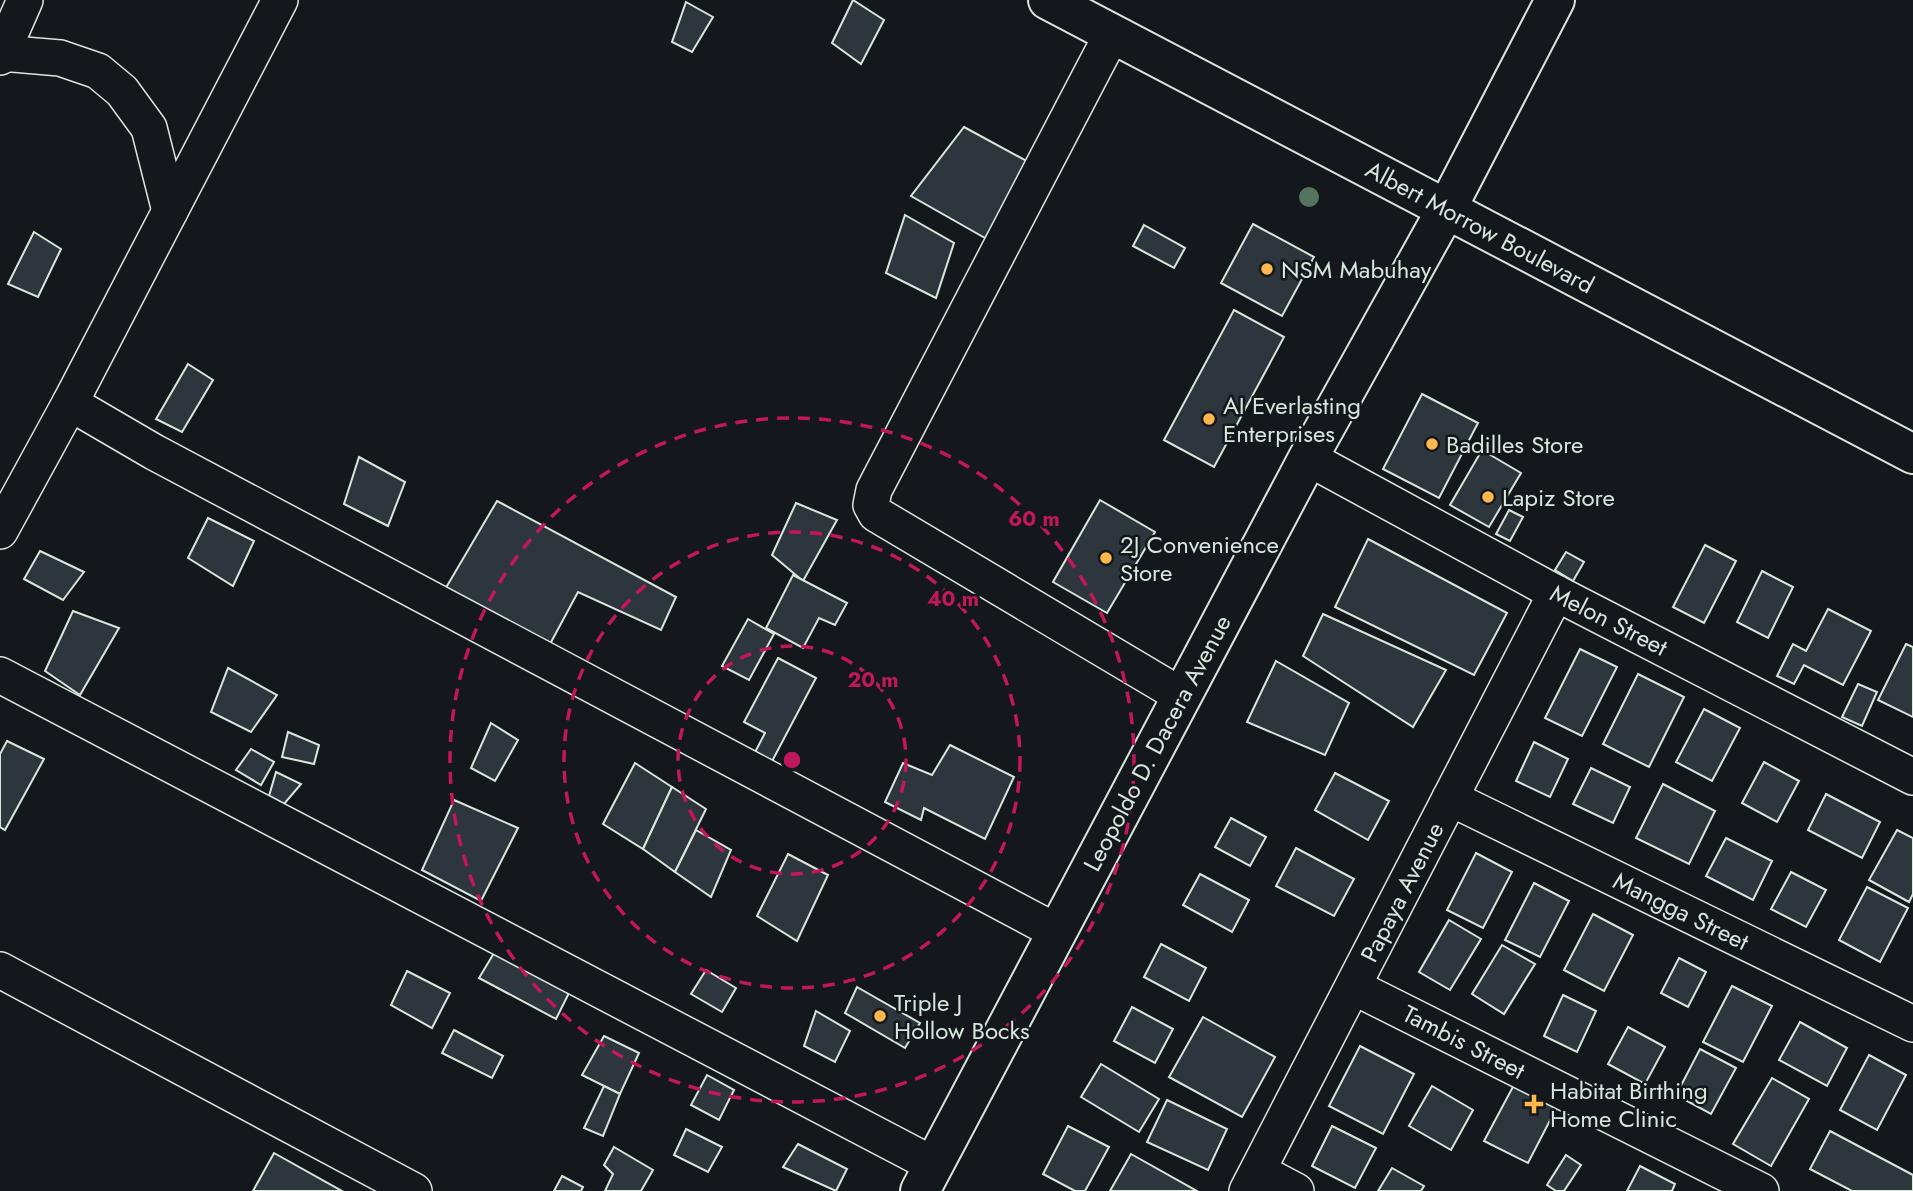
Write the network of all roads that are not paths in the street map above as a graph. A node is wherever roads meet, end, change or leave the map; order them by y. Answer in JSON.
{"nodes":[{"id":1,"x":25,"y":0,"type":"edge"},
{"id":2,"x":280,"y":0,"type":"edge"},
{"id":3,"x":1048,"y":0,"type":"edge"},
{"id":4,"x":1555,"y":0,"type":"edge"},
{"id":5,"x":1112,"y":34,"type":"junction"},
{"id":6,"x":1,"y":54,"type":"edge"},
{"id":7,"x":1446,"y":210,"type":"junction"},
{"id":8,"x":170,"y":211,"type":"junction"},
{"id":9,"x":70,"y":403,"type":"junction"},
{"id":10,"x":1913,"y":454,"type":"edge"},
{"id":11,"x":1308,"y":458,"type":"junction"},
{"id":12,"x":0,"y":531,"type":"edge"},
{"id":13,"x":1556,"y":593,"type":"junction"},
{"id":14,"x":0,"y":676,"type":"edge"},
{"id":15,"x":1182,"y":696,"type":"junction"},
{"id":16,"x":1913,"y":777,"type":"edge"},
{"id":17,"x":1450,"y":797,"type":"junction"},
{"id":18,"x":1057,"y":932,"type":"junction"},
{"id":19,"x":0,"y":970,"type":"edge"},
{"id":20,"x":1354,"y":986,"type":"junction"},
{"id":21,"x":1913,"y":1024,"type":"edge"},
{"id":22,"x":927,"y":1178,"type":"edge"},
{"id":23,"x":1252,"y":1181,"type":"edge"},
{"id":24,"x":414,"y":1191,"type":"edge"},
{"id":25,"x":1296,"y":1191,"type":"edge"},
{"id":26,"x":1761,"y":1191,"type":"edge"}],
"edges":[{"from":1,"to":6,"type":"street"},
{"from":2,"to":8,"type":"street"},
{"from":3,"to":5,"type":"main road","name":"Albert Morrow Boulevard"},
{"from":4,"to":7,"type":"main road","name":"Leopoldo D. Dacera Avenue"},
{"from":5,"to":7,"type":"main road","name":"Albert Morrow Boulevard"},
{"from":5,"to":15,"type":"street"},
{"from":6,"to":8,"type":"street"},
{"from":7,"to":10,"type":"main road","name":"Albert Morrow Boulevard"},
{"from":7,"to":11,"type":"main road","name":"Leopoldo D. Dacera Avenue"},
{"from":8,"to":9,"type":"street"},
{"from":9,"to":12,"type":"street"},
{"from":9,"to":18,"type":"street"},
{"from":11,"to":13,"type":"street","name":"Melon Street"},
{"from":11,"to":15,"type":"main road","name":"Leopoldo D. Dacera Avenue"},
{"from":13,"to":16,"type":"street","name":"Melon Street"},
{"from":13,"to":17,"type":"street","name":"Papaya Avenue"},
{"from":14,"to":22,"type":"street"},
{"from":15,"to":18,"type":"main road","name":"Leopoldo D. Dacera Avenue"},
{"from":17,"to":20,"type":"street","name":"Papaya Avenue"},
{"from":17,"to":21,"type":"street","name":"Mangga Street"},
{"from":18,"to":22,"type":"main road","name":"Leopoldo D. Dacera Avenue"},
{"from":19,"to":24,"type":"street"},
{"from":20,"to":23,"type":"street","name":"Papaya Avenue"},
{"from":20,"to":26,"type":"street","name":"Tambis Street"},
{"from":23,"to":25,"type":"street"}]}
